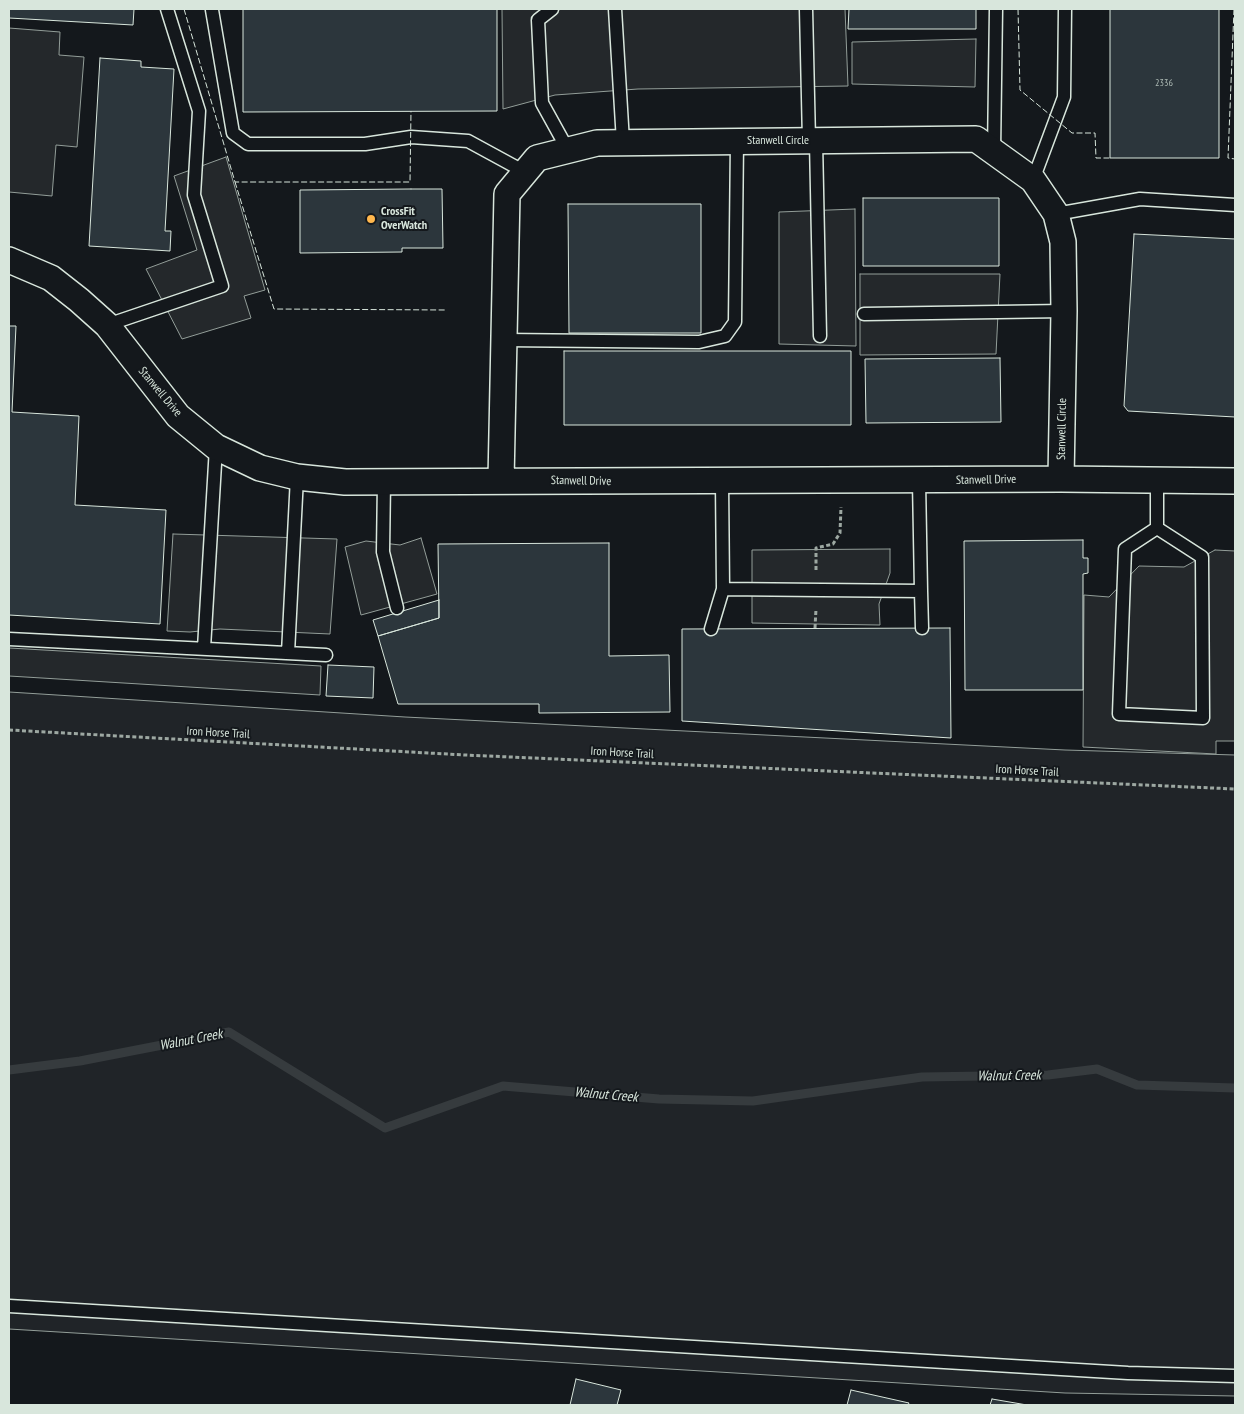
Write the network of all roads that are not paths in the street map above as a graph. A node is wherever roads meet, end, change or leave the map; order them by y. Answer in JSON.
{"nodes":[{"id":1,"x":167,"y":9,"type":"edge"},
{"id":2,"x":552,"y":9,"type":"edge"},
{"id":3,"x":615,"y":9,"type":"edge"},
{"id":4,"x":807,"y":9,"type":"edge"},
{"id":5,"x":996,"y":9,"type":"edge"},
{"id":6,"x":1065,"y":9,"type":"edge"},
{"id":7,"x":212,"y":10,"type":"edge"},
{"id":8,"x":737,"y":141,"type":"junction"},
{"id":9,"x":812,"y":141,"type":"junction"},
{"id":10,"x":623,"y":142,"type":"junction"},
{"id":11,"x":568,"y":150,"type":"junction"},
{"id":12,"x":994,"y":152,"type":"junction"},
{"id":13,"x":525,"y":172,"type":"junction"},
{"id":14,"x":1033,"y":180,"type":"junction"},
{"id":15,"x":1235,"y":205,"type":"edge"},
{"id":16,"x":1056,"y":214,"type":"junction"},
{"id":17,"x":9,"y":260,"type":"edge"},
{"id":18,"x":1064,"y":311,"type":"junction"},
{"id":19,"x":864,"y":314,"type":"dead end"},
{"id":20,"x":107,"y":325,"type":"junction"},
{"id":21,"x":820,"y":336,"type":"dead end"},
{"id":22,"x":504,"y":340,"type":"junction"},
{"id":23,"x":216,"y":447,"type":"junction"},
{"id":24,"x":297,"y":477,"type":"junction"},
{"id":25,"x":1061,"y":479,"type":"junction"},
{"id":26,"x":501,"y":480,"type":"junction"},
{"id":27,"x":1156,"y":480,"type":"junction"},
{"id":28,"x":384,"y":481,"type":"junction"},
{"id":29,"x":1235,"y":481,"type":"edge"},
{"id":30,"x":722,"y":482,"type":"junction"},
{"id":31,"x":919,"y":482,"type":"junction"},
{"id":32,"x":1157,"y":528,"type":"junction"},
{"id":33,"x":723,"y":590,"type":"junction"},
{"id":34,"x":921,"y":591,"type":"junction"},
{"id":35,"x":397,"y":608,"type":"dead end"},
{"id":36,"x":922,"y":628,"type":"dead end"},
{"id":37,"x":711,"y":629,"type":"dead end"},
{"id":38,"x":9,"y":639,"type":"edge"},
{"id":39,"x":204,"y":648,"type":"junction"},
{"id":40,"x":288,"y":653,"type":"junction"},
{"id":41,"x":326,"y":655,"type":"dead end"},
{"id":42,"x":9,"y":1306,"type":"edge"},
{"id":43,"x":1235,"y":1376,"type":"edge"}],
"edges":[{"from":1,"to":20,"type":"lane"},
{"from":2,"to":11,"type":"lane"},
{"from":3,"to":10,"type":"lane"},
{"from":4,"to":9,"type":"lane"},
{"from":5,"to":12,"type":"lane"},
{"from":6,"to":14,"type":"lane"},
{"from":7,"to":13,"type":"lane"},
{"from":8,"to":9,"type":"street","name":"Stanwell Circle"},
{"from":8,"to":10,"type":"street","name":"Stanwell Circle"},
{"from":8,"to":22,"type":"lane"},
{"from":9,"to":12,"type":"street","name":"Stanwell Circle"},
{"from":9,"to":21,"type":"lane"},
{"from":10,"to":11,"type":"street","name":"Stanwell Circle"},
{"from":11,"to":13,"type":"street","name":"Stanwell Circle"},
{"from":12,"to":14,"type":"street","name":"Stanwell Circle"},
{"from":13,"to":22,"type":"street","name":"Stanwell Circle"},
{"from":14,"to":16,"type":"street","name":"Stanwell Circle"},
{"from":15,"to":16,"type":"lane"},
{"from":16,"to":18,"type":"street","name":"Stanwell Circle"},
{"from":17,"to":20,"type":"street","name":"Stanwell Drive"},
{"from":18,"to":19,"type":"lane"},
{"from":18,"to":25,"type":"street","name":"Stanwell Circle"},
{"from":20,"to":23,"type":"street","name":"Stanwell Drive"},
{"from":22,"to":26,"type":"street","name":"Stanwell Circle"},
{"from":23,"to":24,"type":"street","name":"Stanwell Drive"},
{"from":23,"to":39,"type":"lane"},
{"from":24,"to":28,"type":"street","name":"Stanwell Drive"},
{"from":24,"to":40,"type":"lane"},
{"from":25,"to":27,"type":"street","name":"Stanwell Drive"},
{"from":25,"to":31,"type":"street","name":"Stanwell Drive"},
{"from":26,"to":28,"type":"street","name":"Stanwell Drive"},
{"from":26,"to":30,"type":"street","name":"Stanwell Drive"},
{"from":27,"to":29,"type":"street","name":"Stanwell Drive"},
{"from":27,"to":32,"type":"lane"},
{"from":28,"to":35,"type":"lane"},
{"from":30,"to":31,"type":"street","name":"Stanwell Drive"},
{"from":30,"to":33,"type":"lane"},
{"from":31,"to":34,"type":"lane"},
{"from":32,"to":32,"type":"lane"},
{"from":33,"to":34,"type":"lane"},
{"from":33,"to":37,"type":"lane"},
{"from":34,"to":36,"type":"lane"},
{"from":38,"to":39,"type":"lane"},
{"from":39,"to":40,"type":"lane"},
{"from":40,"to":41,"type":"lane"},
{"from":42,"to":43,"type":"lane"}]}
